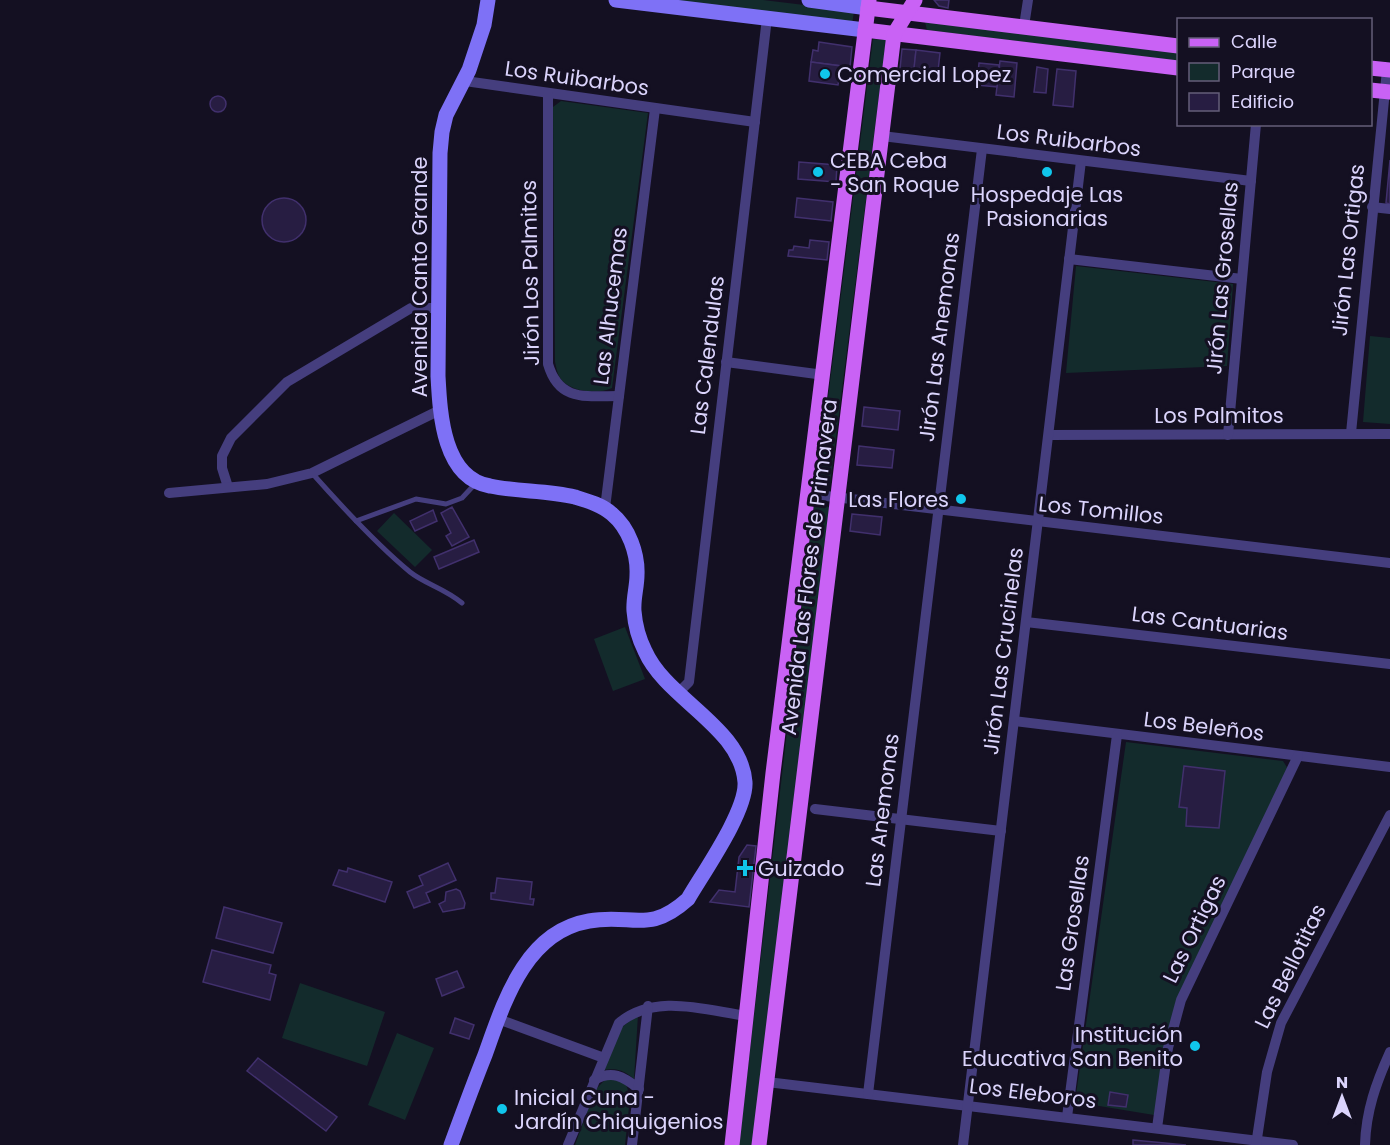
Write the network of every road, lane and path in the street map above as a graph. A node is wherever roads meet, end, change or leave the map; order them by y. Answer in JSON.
{"nodes":[{"id":1,"x":488,"y":0,"type":"edge"},
{"id":2,"x":616,"y":0,"type":"edge"},
{"id":3,"x":809,"y":0,"type":"edge"},
{"id":4,"x":1028,"y":0,"type":"edge"},
{"id":5,"x":869,"y":4,"type":"edge"},
{"id":6,"x":911,"y":6,"type":"edge"},
{"id":7,"x":767,"y":18,"type":"junction"},
{"id":8,"x":1024,"y":26,"type":"junction"},
{"id":9,"x":865,"y":30,"type":"junction"},
{"id":10,"x":894,"y":34,"type":"junction"},
{"id":11,"x":1177,"y":46,"type":"edge"},
{"id":12,"x":1177,"y":68,"type":"edge"},
{"id":13,"x":1372,"y":68,"type":"edge"},
{"id":14,"x":1389,"y":70,"type":"edge"},
{"id":15,"x":465,"y":81,"type":"junction"},
{"id":16,"x":1382,"y":91,"type":"edge"},
{"id":17,"x":548,"y":94,"type":"junction"},
{"id":18,"x":655,"y":109,"type":"junction"},
{"id":19,"x":755,"y":122,"type":"junction"},
{"id":20,"x":1256,"y":126,"type":"edge"},
{"id":21,"x":882,"y":136,"type":"junction"},
{"id":22,"x":982,"y":148,"type":"junction"},
{"id":23,"x":1081,"y":161,"type":"junction"},
{"id":24,"x":1251,"y":181,"type":"junction"},
{"id":25,"x":1372,"y":207,"type":"junction"},
{"id":26,"x":1390,"y":209,"type":"edge"},
{"id":27,"x":1069,"y":259,"type":"junction"},
{"id":28,"x":1242,"y":279,"type":"junction"},
{"id":29,"x":437,"y":308,"type":"junction"},
{"id":30,"x":726,"y":362,"type":"junction"},
{"id":31,"x":824,"y":375,"type":"junction"},
{"id":32,"x":618,"y":396,"type":"junction"},
{"id":33,"x":440,"y":410,"type":"junction"},
{"id":34,"x":1351,"y":433,"type":"junction"},
{"id":35,"x":1390,"y":434,"type":"edge"},
{"id":36,"x":1049,"y":435,"type":"junction"},
{"id":37,"x":1228,"y":435,"type":"junction"},
{"id":38,"x":312,"y":473,"type":"junction"},
{"id":39,"x":476,"y":483,"type":"junction"},
{"id":40,"x":228,"y":487,"type":"junction"},
{"id":41,"x":169,"y":493,"type":"dead end"},
{"id":42,"x":809,"y":494,"type":"junction"},
{"id":43,"x":839,"y":497,"type":"junction"},
{"id":44,"x":605,"y":508,"type":"junction"},
{"id":45,"x":938,"y":511,"type":"junction"},
{"id":46,"x":356,"y":521,"type":"junction"},
{"id":47,"x":1038,"y":523,"type":"junction"},
{"id":48,"x":935,"y":530,"type":"joint"},
{"id":49,"x":1390,"y":563,"type":"edge"},
{"id":50,"x":462,"y":603,"type":"dead end"},
{"id":51,"x":1026,"y":622,"type":"junction"},
{"id":52,"x":1390,"y":664,"type":"edge"},
{"id":53,"x":678,"y":693,"type":"junction"},
{"id":54,"x":1014,"y":722,"type":"junction"},
{"id":55,"x":1116,"y":735,"type":"junction"},
{"id":56,"x":1298,"y":756,"type":"junction"},
{"id":57,"x":1390,"y":767,"type":"edge"},
{"id":58,"x":815,"y":809,"type":"dead end"},
{"id":59,"x":1390,"y":814,"type":"edge"},
{"id":60,"x":900,"y":820,"type":"junction"},
{"id":61,"x":1001,"y":831,"type":"junction"},
{"id":62,"x":648,"y":1006,"type":"junction"},
{"id":63,"x":747,"y":1016,"type":"junction"},
{"id":64,"x":498,"y":1019,"type":"junction"},
{"id":65,"x":1390,"y":1052,"type":"edge"},
{"id":66,"x":604,"y":1058,"type":"junction"},
{"id":67,"x":594,"y":1080,"type":"junction"},
{"id":68,"x":767,"y":1082,"type":"junction"},
{"id":69,"x":639,"y":1089,"type":"junction"},
{"id":70,"x":868,"y":1094,"type":"junction"},
{"id":71,"x":968,"y":1105,"type":"junction"},
{"id":72,"x":1067,"y":1117,"type":"junction"},
{"id":73,"x":1157,"y":1128,"type":"junction"},
{"id":74,"x":1256,"y":1143,"type":"edge"},
{"id":75,"x":451,"y":1145,"type":"edge"},
{"id":76,"x":568,"y":1145,"type":"edge"},
{"id":77,"x":632,"y":1145,"type":"edge"},
{"id":78,"x":732,"y":1145,"type":"edge"},
{"id":79,"x":759,"y":1145,"type":"edge"},
{"id":80,"x":963,"y":1145,"type":"edge"},
{"id":81,"x":1293,"y":1145,"type":"edge"},
{"id":82,"x":1365,"y":1145,"type":"edge"}],
"edges":[{"from":1,"to":15,"type":"street","name":"Avenida Canto Grande"},
{"from":2,"to":7,"type":"street"},
{"from":3,"to":5,"type":"street"},
{"from":4,"to":8,"type":"street"},
{"from":5,"to":6,"type":"main road"},
{"from":5,"to":9,"type":"main road","name":"Avenida Las Flores de Primavera"},
{"from":6,"to":8,"type":"main road"},
{"from":6,"to":10,"type":"main road","name":"Avenida Las Flores de Primavera"},
{"from":7,"to":9,"type":"street"},
{"from":7,"to":19,"type":"street","name":"Las Calendulas"},
{"from":8,"to":11,"type":"main road"},
{"from":9,"to":10,"type":"main road"},
{"from":9,"to":31,"type":"main road","name":"Avenida Las Flores de Primavera"},
{"from":10,"to":12,"type":"main road"},
{"from":10,"to":21,"type":"main road","name":"Avenida Las Flores de Primavera"},
{"from":13,"to":14,"type":"main road"},
{"from":14,"to":16,"type":"street","name":"Jirón Las Ortigas"},
{"from":15,"to":17,"type":"street","name":"Los Ruibarbos"},
{"from":15,"to":29,"type":"street","name":"Avenida Canto Grande"},
{"from":16,"to":25,"type":"street","name":"Jirón Las Ortigas"},
{"from":17,"to":18,"type":"street","name":"Los Ruibarbos"},
{"from":17,"to":32,"type":"street","name":"Jirón Los Palmitos"},
{"from":18,"to":19,"type":"street","name":"Los Ruibarbos"},
{"from":18,"to":32,"type":"street","name":"Las Alhucemas"},
{"from":19,"to":30,"type":"street","name":"Las Calendulas"},
{"from":20,"to":24,"type":"street","name":"Jirón Las Grosellas"},
{"from":21,"to":22,"type":"street","name":"Los Ruibarbos"},
{"from":21,"to":43,"type":"main road","name":"Avenida Las Flores de Primavera"},
{"from":22,"to":23,"type":"street","name":"Los Ruibarbos"},
{"from":22,"to":45,"type":"street","name":"Jirón Las Anemonas"},
{"from":23,"to":24,"type":"street","name":"Los Ruibarbos"},
{"from":23,"to":27,"type":"street","name":"Jirón Las Crucinelas"},
{"from":24,"to":28,"type":"street","name":"Jirón Las Grosellas"},
{"from":25,"to":26,"type":"street"},
{"from":25,"to":34,"type":"street","name":"Jirón Las Ortigas"},
{"from":27,"to":28,"type":"street"},
{"from":27,"to":36,"type":"street","name":"Jirón Las Crucinelas"},
{"from":28,"to":37,"type":"street","name":"Jirón Las Grosellas"},
{"from":29,"to":33,"type":"street","name":"Avenida Canto Grande"},
{"from":29,"to":40,"type":"street"},
{"from":30,"to":31,"type":"street"},
{"from":30,"to":53,"type":"street","name":"Las Calendulas"},
{"from":31,"to":42,"type":"main road","name":"Avenida Las Flores de Primavera"},
{"from":32,"to":44,"type":"street","name":"Las Alhucemas"},
{"from":33,"to":38,"type":"street"},
{"from":33,"to":39,"type":"street","name":"Avenida Canto Grande"},
{"from":34,"to":35,"type":"street","name":"Los Palmitos"},
{"from":34,"to":37,"type":"street","name":"Los Palmitos"},
{"from":36,"to":37,"type":"street","name":"Los Palmitos"},
{"from":36,"to":47,"type":"street","name":"Jirón Las Crucinelas"},
{"from":38,"to":40,"type":"street"},
{"from":38,"to":46,"type":"lane"},
{"from":39,"to":44,"type":"street"},
{"from":39,"to":46,"type":"lane"},
{"from":40,"to":41,"type":"street"},
{"from":42,"to":43,"type":"street","name":"Los Tomillos"},
{"from":42,"to":63,"type":"main road","name":"Avenida Las Flores de Primavera"},
{"from":43,"to":45,"type":"street","name":"Los Tomillos"},
{"from":43,"to":68,"type":"main road","name":"Avenida Las Flores de Primavera"},
{"from":44,"to":53,"type":"street"},
{"from":45,"to":47,"type":"street","name":"Los Tomillos"},
{"from":45,"to":48,"type":"street","name":"Jirón Las Anemonas"},
{"from":46,"to":50,"type":"lane"},
{"from":47,"to":49,"type":"street","name":"Los Tomillos"},
{"from":47,"to":51,"type":"street","name":"Jirón Las Crucinelas"},
{"from":48,"to":60,"type":"street","name":"Las Anemonas"},
{"from":51,"to":52,"type":"street","name":"Las Cantuarias"},
{"from":51,"to":54,"type":"street","name":"Jirón Las Crucinelas"},
{"from":53,"to":64,"type":"street"},
{"from":54,"to":55,"type":"street","name":"Los Beleños"},
{"from":54,"to":61,"type":"street","name":"Jirón Las Crucinelas"},
{"from":55,"to":56,"type":"street","name":"Los Beleños"},
{"from":55,"to":72,"type":"street","name":"Las Grosellas"},
{"from":56,"to":57,"type":"street","name":"Los Beleños"},
{"from":56,"to":73,"type":"street","name":"Las Ortigas"},
{"from":58,"to":60,"type":"street"},
{"from":59,"to":74,"type":"street","name":"Las Bellotitas"},
{"from":60,"to":61,"type":"street"},
{"from":60,"to":70,"type":"street","name":"Las Anemonas"},
{"from":61,"to":71,"type":"street","name":"Jirón Las Crucinelas"},
{"from":62,"to":63,"type":"street"},
{"from":62,"to":66,"type":"street"},
{"from":62,"to":69,"type":"street"},
{"from":63,"to":78,"type":"main road","name":"Avenida Las Flores de Primavera"},
{"from":64,"to":66,"type":"street"},
{"from":64,"to":75,"type":"street"},
{"from":65,"to":82,"type":"street"},
{"from":66,"to":67,"type":"street"},
{"from":67,"to":69,"type":"street"},
{"from":67,"to":76,"type":"street"},
{"from":68,"to":70,"type":"street","name":"Los Eleboros"},
{"from":68,"to":79,"type":"main road","name":"Avenida Las Flores de Primavera"},
{"from":69,"to":77,"type":"street"},
{"from":70,"to":71,"type":"street","name":"Los Eleboros"},
{"from":71,"to":72,"type":"street","name":"Los Eleboros"},
{"from":71,"to":80,"type":"street","name":"Jirón Las Crucinelas"},
{"from":72,"to":73,"type":"street","name":"Los Eleboros"},
{"from":73,"to":74,"type":"street","name":"Los Eleboros"},
{"from":74,"to":81,"type":"street","name":"Los Eleboros"}]}
